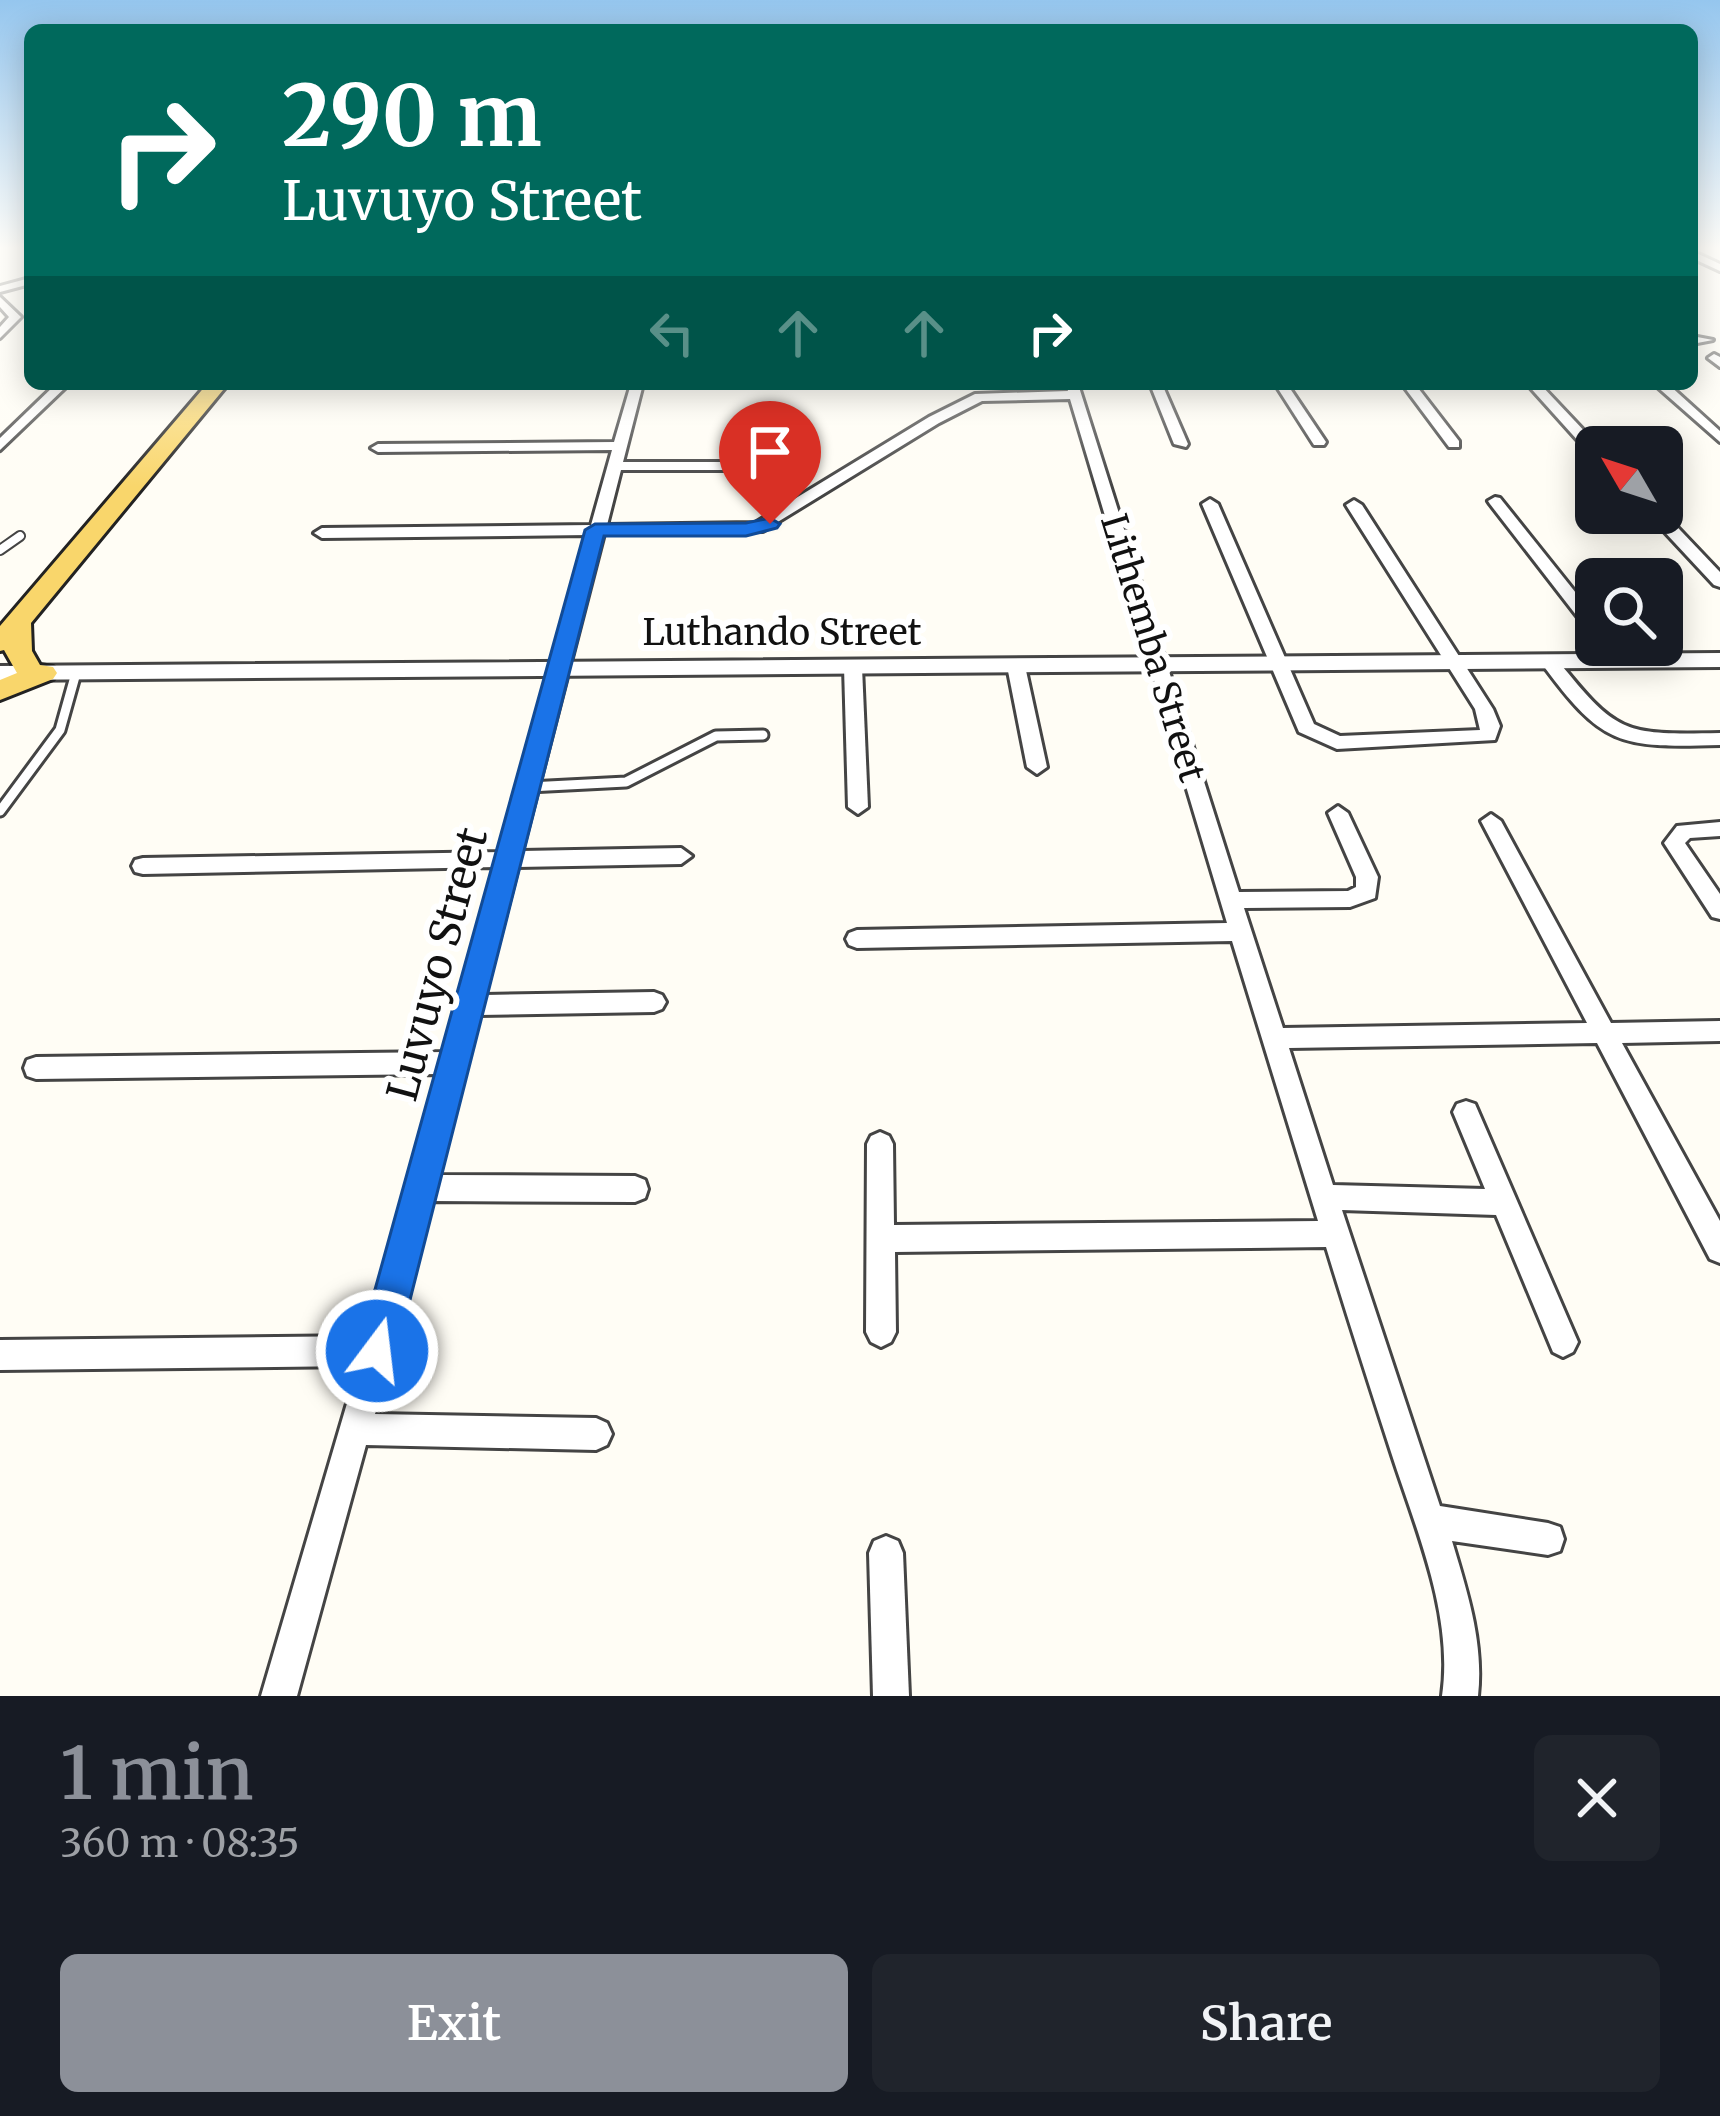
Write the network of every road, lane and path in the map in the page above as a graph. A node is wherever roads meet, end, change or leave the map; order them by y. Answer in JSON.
{"nodes":[{"id":1,"x":57,"y":390,"type":"edge"},
{"id":2,"x":213,"y":390,"type":"edge"},
{"id":3,"x":635,"y":390,"type":"edge"},
{"id":4,"x":1064,"y":390,"type":"edge"},
{"id":5,"x":1074,"y":390,"type":"edge"},
{"id":6,"x":1158,"y":390,"type":"edge"},
{"id":7,"x":1285,"y":390,"type":"edge"},
{"id":8,"x":1413,"y":390,"type":"edge"},
{"id":9,"x":1539,"y":390,"type":"edge"},
{"id":10,"x":1667,"y":390,"type":"edge"},
{"id":11,"x":1575,"y":429,"type":"edge"},
{"id":12,"x":1720,"y":437,"type":"edge"},
{"id":13,"x":1318,"y":442,"type":"dead end"},
{"id":14,"x":1181,"y":444,"type":"dead end"},
{"id":15,"x":1454,"y":444,"type":"dead end"},
{"id":16,"x":0,"y":446,"type":"edge"},
{"id":17,"x":619,"y":446,"type":"junction"},
{"id":18,"x":378,"y":448,"type":"dead end"},
{"id":19,"x":615,"y":466,"type":"junction"},
{"id":20,"x":764,"y":466,"type":"dead end"},
{"id":21,"x":1495,"y":501,"type":"dead end"},
{"id":22,"x":1210,"y":504,"type":"dead end"},
{"id":23,"x":1354,"y":505,"type":"dead end"},
{"id":24,"x":595,"y":530,"type":"junction"},
{"id":25,"x":322,"y":533,"type":"dead end"},
{"id":26,"x":1675,"y":534,"type":"edge"},
{"id":27,"x":20,"y":536,"type":"dead end"},
{"id":28,"x":0,"y":550,"type":"edge"},
{"id":29,"x":1720,"y":582,"type":"edge"},
{"id":30,"x":1575,"y":602,"type":"edge"},
{"id":31,"x":8,"y":633,"type":"edge"},
{"id":32,"x":1683,"y":657,"type":"edge"},
{"id":33,"x":1575,"y":658,"type":"edge"},
{"id":34,"x":1449,"y":659,"type":"junction"},
{"id":35,"x":1720,"y":660,"type":"edge"},
{"id":36,"x":1549,"y":662,"type":"junction"},
{"id":37,"x":1276,"y":664,"type":"junction"},
{"id":38,"x":1158,"y":665,"type":"junction"},
{"id":39,"x":1016,"y":666,"type":"junction"},
{"id":40,"x":853,"y":667,"type":"junction"},
{"id":41,"x":560,"y":669,"type":"junction"},
{"id":42,"x":0,"y":673,"type":"edge"},
{"id":43,"x":37,"y":673,"type":"junction"},
{"id":44,"x":76,"y":673,"type":"junction"},
{"id":45,"x":0,"y":691,"type":"edge"},
{"id":46,"x":763,"y":735,"type":"dead end"},
{"id":47,"x":1720,"y":739,"type":"edge"},
{"id":48,"x":1037,"y":767,"type":"dead end"},
{"id":49,"x":529,"y":787,"type":"junction"},
{"id":50,"x":858,"y":807,"type":"dead end"},
{"id":51,"x":0,"y":811,"type":"edge"},
{"id":52,"x":1339,"y":813,"type":"dead end"},
{"id":53,"x":1491,"y":821,"type":"dead end"},
{"id":54,"x":1720,"y":830,"type":"edge"},
{"id":55,"x":681,"y":856,"type":"dead end"},
{"id":56,"x":510,"y":858,"type":"junction"},
{"id":57,"x":143,"y":866,"type":"dead end"},
{"id":58,"x":1232,"y":900,"type":"junction"},
{"id":59,"x":1720,"y":911,"type":"edge"},
{"id":60,"x":1242,"y":932,"type":"junction"},
{"id":61,"x":857,"y":938,"type":"dead end"},
{"id":62,"x":654,"y":1002,"type":"dead end"},
{"id":63,"x":469,"y":1005,"type":"junction"},
{"id":64,"x":1720,"y":1031,"type":"edge"},
{"id":65,"x":1603,"y":1033,"type":"junction"},
{"id":66,"x":1275,"y":1038,"type":"junction"},
{"id":67,"x":453,"y":1064,"type":"junction"},
{"id":68,"x":36,"y":1069,"type":"dead end"},
{"id":69,"x":1466,"y":1112,"type":"dead end"},
{"id":70,"x":880,"y":1144,"type":"dead end"},
{"id":71,"x":420,"y":1187,"type":"junction"},
{"id":72,"x":635,"y":1189,"type":"dead end"},
{"id":73,"x":1323,"y":1197,"type":"junction"},
{"id":74,"x":1503,"y":1202,"type":"junction"},
{"id":75,"x":1335,"y":1234,"type":"junction"},
{"id":76,"x":884,"y":1239,"type":"junction"},
{"id":77,"x":1720,"y":1249,"type":"edge"},
{"id":78,"x":881,"y":1332,"type":"dead end"},
{"id":79,"x":1563,"y":1342,"type":"dead end"},
{"id":80,"x":377,"y":1351,"type":"junction"},
{"id":81,"x":0,"y":1355,"type":"edge"},
{"id":82,"x":356,"y":1429,"type":"junction"},
{"id":83,"x":596,"y":1434,"type":"dead end"},
{"id":84,"x":1429,"y":1521,"type":"junction"},
{"id":85,"x":1548,"y":1539,"type":"dead end"},
{"id":86,"x":886,"y":1553,"type":"dead end"},
{"id":87,"x":279,"y":1696,"type":"edge"},
{"id":88,"x":891,"y":1696,"type":"edge"},
{"id":89,"x":1460,"y":1696,"type":"edge"}],
"edges":[{"from":1,"to":16,"type":"street"},
{"from":2,"to":31,"type":"main road"},
{"from":3,"to":17,"type":"street","name":"Luvuyo Street"},
{"from":4,"to":24,"type":"street","name":"Lithemba Street"},
{"from":5,"to":38,"type":"street","name":"Lithemba Street"},
{"from":6,"to":14,"type":"street"},
{"from":7,"to":13,"type":"street"},
{"from":8,"to":15,"type":"street"},
{"from":9,"to":11,"type":"street"},
{"from":10,"to":12,"type":"street"},
{"from":17,"to":18,"type":"street"},
{"from":17,"to":19,"type":"street","name":"Luvuyo Street"},
{"from":19,"to":20,"type":"street"},
{"from":19,"to":24,"type":"street","name":"Luvuyo Street"},
{"from":21,"to":30,"type":"street"},
{"from":22,"to":37,"type":"street"},
{"from":23,"to":34,"type":"street"},
{"from":24,"to":25,"type":"street"},
{"from":24,"to":41,"type":"street","name":"Luvuyo Street"},
{"from":26,"to":29,"type":"street"},
{"from":27,"to":28,"type":"lane"},
{"from":31,"to":43,"type":"main road"},
{"from":32,"to":35,"type":"street","name":"Luthando Street"},
{"from":33,"to":36,"type":"street","name":"Luthando Street"},
{"from":34,"to":36,"type":"street","name":"Luthando Street"},
{"from":34,"to":37,"type":"street","name":"Luthando Street"},
{"from":34,"to":37,"type":"street"},
{"from":36,"to":47,"type":"street"},
{"from":37,"to":38,"type":"street","name":"Luthando Street"},
{"from":38,"to":39,"type":"street","name":"Luthando Street"},
{"from":38,"to":58,"type":"street","name":"Lithemba Street"},
{"from":39,"to":40,"type":"street","name":"Luthando Street"},
{"from":39,"to":48,"type":"street"},
{"from":40,"to":41,"type":"street","name":"Luthando Street"},
{"from":40,"to":50,"type":"street"},
{"from":41,"to":44,"type":"street","name":"Luthando Street"},
{"from":41,"to":49,"type":"street","name":"Luvuyo Street"},
{"from":42,"to":43,"type":"street","name":"Luthando Street"},
{"from":43,"to":44,"type":"street","name":"Luthando Street"},
{"from":43,"to":45,"type":"main road"},
{"from":44,"to":51,"type":"lane"},
{"from":46,"to":49,"type":"lane"},
{"from":49,"to":56,"type":"street","name":"Luvuyo Street"},
{"from":52,"to":58,"type":"street"},
{"from":53,"to":65,"type":"street"},
{"from":54,"to":59,"type":"street"},
{"from":55,"to":56,"type":"street"},
{"from":56,"to":57,"type":"street"},
{"from":56,"to":63,"type":"street","name":"Luvuyo Street"},
{"from":58,"to":60,"type":"street","name":"Lithemba Street"},
{"from":60,"to":61,"type":"street"},
{"from":60,"to":66,"type":"street","name":"Lithemba Street"},
{"from":62,"to":63,"type":"street"},
{"from":63,"to":67,"type":"street","name":"Luvuyo Street"},
{"from":64,"to":65,"type":"street"},
{"from":65,"to":66,"type":"street"},
{"from":65,"to":77,"type":"street"},
{"from":66,"to":73,"type":"street","name":"Lithemba Street"},
{"from":67,"to":68,"type":"street"},
{"from":67,"to":71,"type":"street","name":"Luvuyo Street"},
{"from":69,"to":74,"type":"street"},
{"from":70,"to":76,"type":"street"},
{"from":71,"to":72,"type":"street"},
{"from":71,"to":80,"type":"street","name":"Luvuyo Street"},
{"from":73,"to":74,"type":"street"},
{"from":73,"to":75,"type":"street","name":"Lithemba Street"},
{"from":74,"to":79,"type":"street"},
{"from":75,"to":76,"type":"street"},
{"from":75,"to":84,"type":"street","name":"Lithemba Street"},
{"from":76,"to":78,"type":"street"},
{"from":80,"to":81,"type":"street"},
{"from":80,"to":82,"type":"street","name":"Luvuyo Street"},
{"from":82,"to":83,"type":"street"},
{"from":82,"to":87,"type":"street","name":"Luvuyo Street"},
{"from":84,"to":85,"type":"street"},
{"from":84,"to":89,"type":"street","name":"Lithemba Street"},
{"from":86,"to":88,"type":"street"}]}
